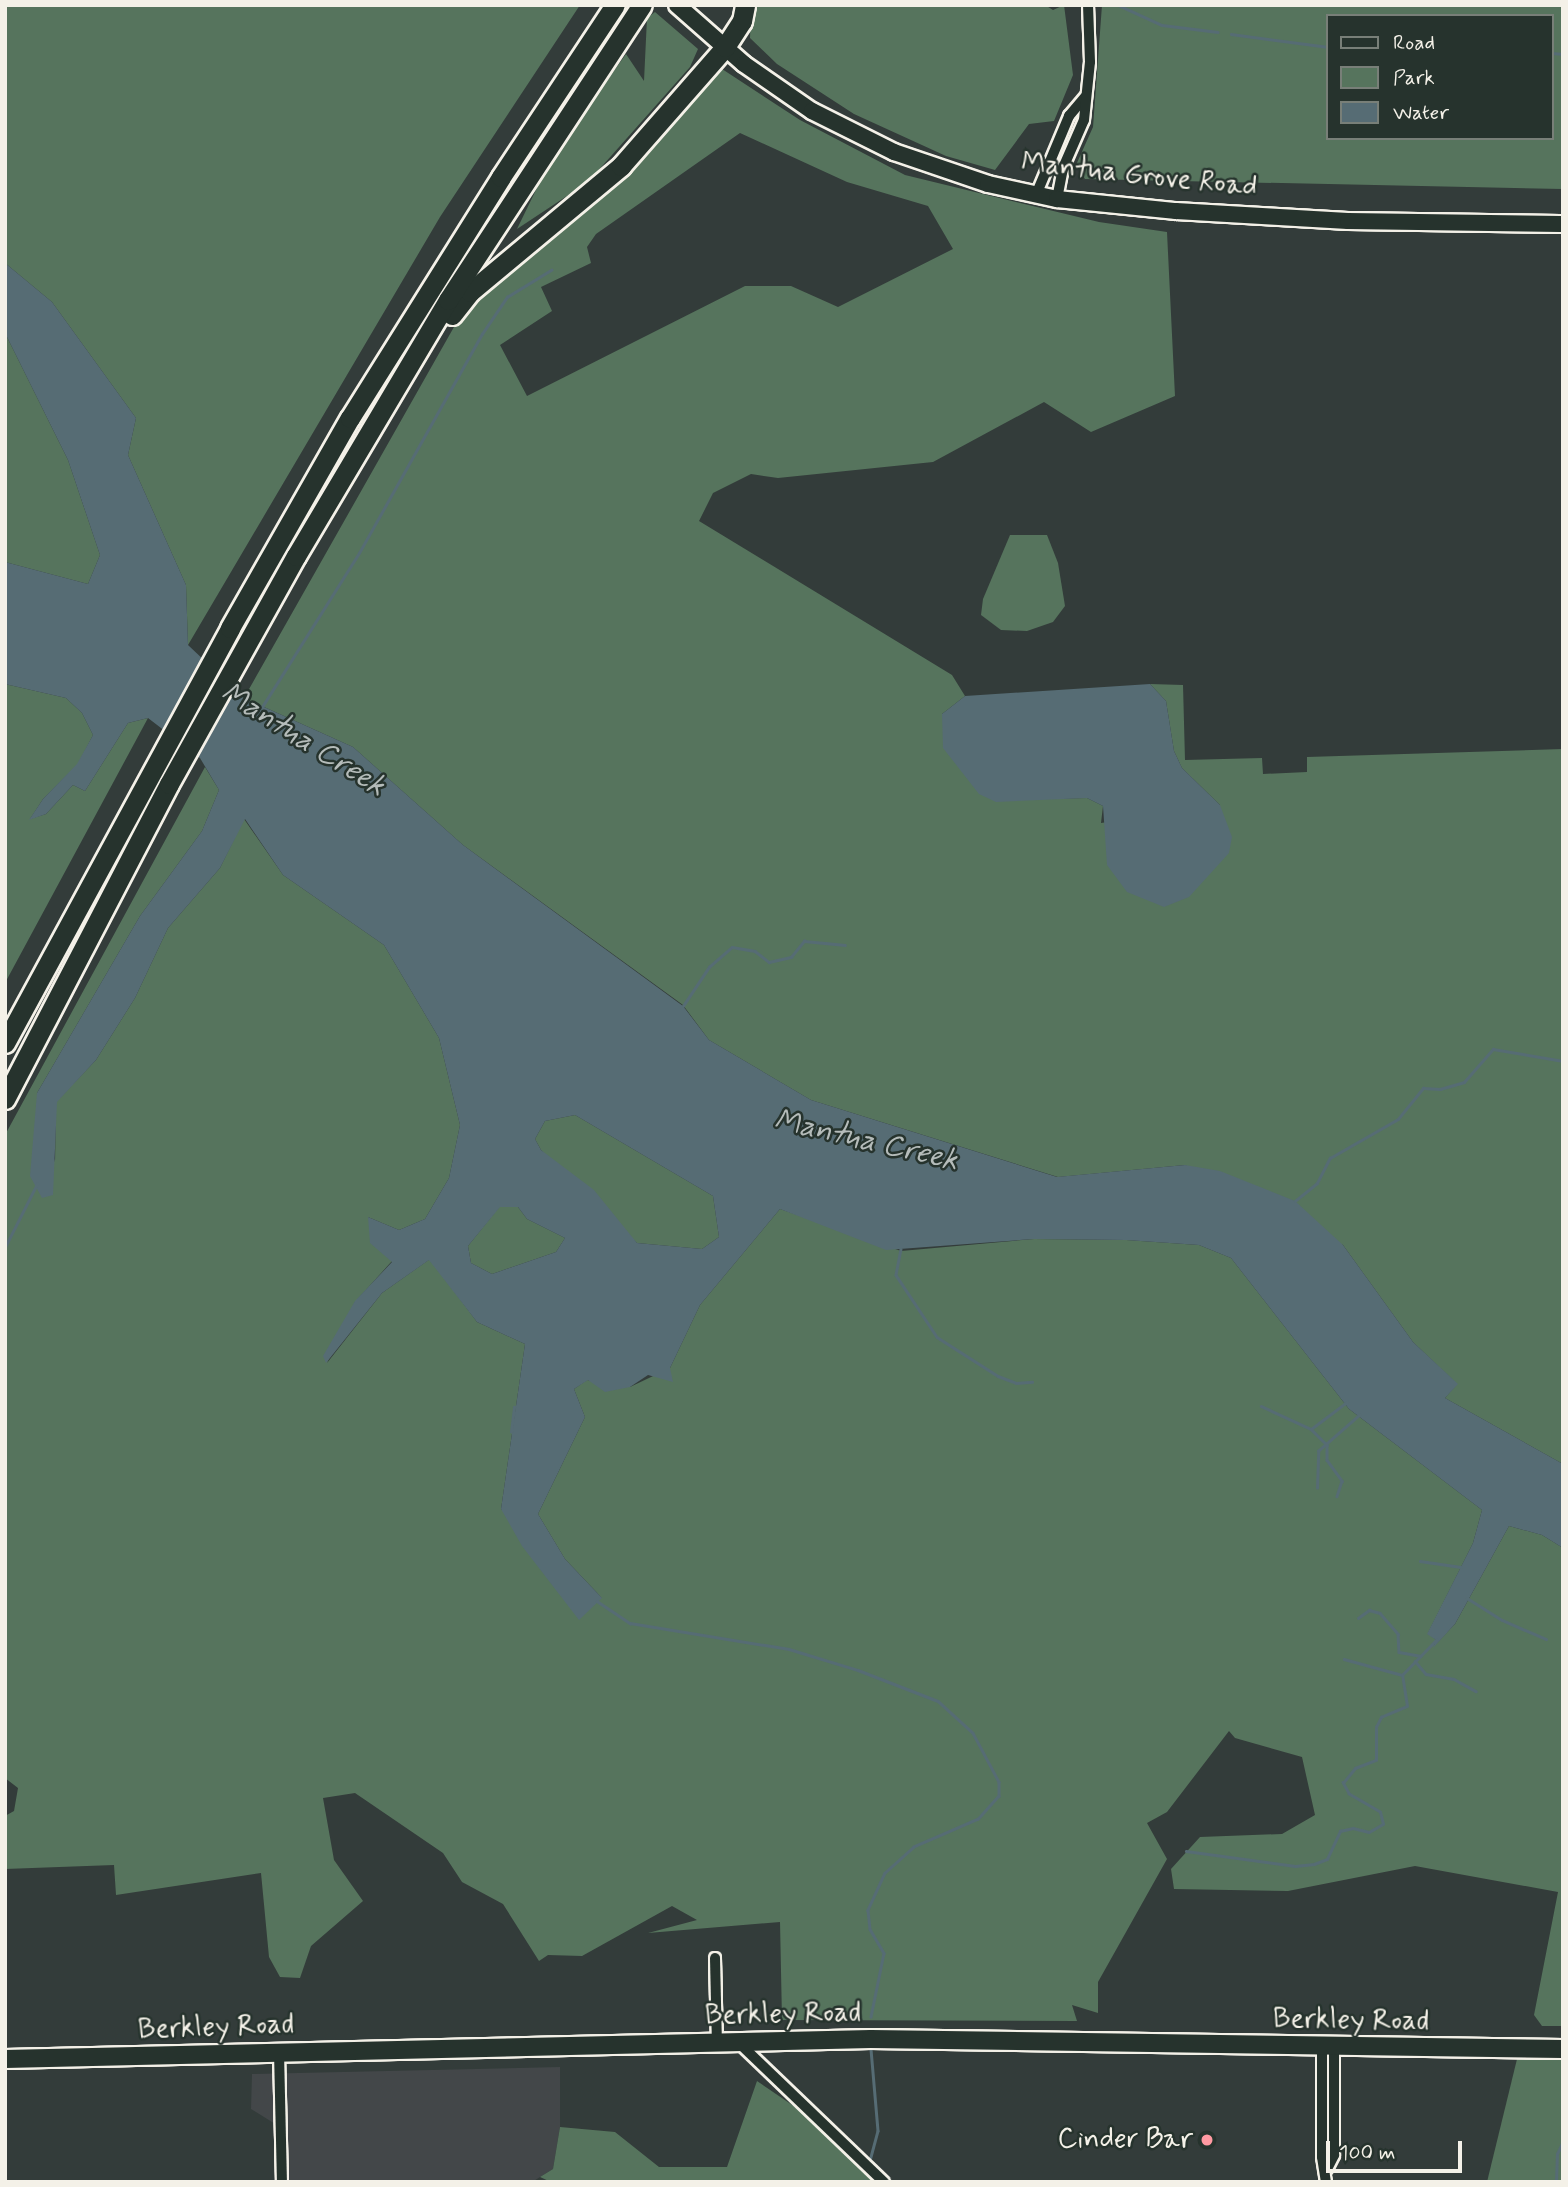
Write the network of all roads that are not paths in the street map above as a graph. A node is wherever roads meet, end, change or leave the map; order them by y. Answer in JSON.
{"nodes":[{"id":1,"x":613,"y":5,"type":"edge"},
{"id":2,"x":642,"y":5,"type":"edge"},
{"id":3,"x":677,"y":5,"type":"edge"},
{"id":4,"x":745,"y":5,"type":"edge"},
{"id":5,"x":1088,"y":5,"type":"edge"},
{"id":6,"x":724,"y":47,"type":"junction"},
{"id":7,"x":1085,"y":97,"type":"junction"},
{"id":8,"x":1036,"y":195,"type":"junction"},
{"id":9,"x":1057,"y":199,"type":"junction"},
{"id":10,"x":1563,"y":224,"type":"edge"},
{"id":11,"x":296,"y":556,"type":"junction"},
{"id":12,"x":5,"y":1043,"type":"edge"},
{"id":13,"x":5,"y":1099,"type":"edge"},
{"id":14,"x":715,"y":1958,"type":"dead end"},
{"id":15,"x":738,"y":2042,"type":"junction"},
{"id":16,"x":717,"y":2043,"type":"junction"},
{"id":17,"x":1328,"y":2048,"type":"junction"},
{"id":18,"x":1563,"y":2049,"type":"edge"},
{"id":19,"x":279,"y":2052,"type":"junction"},
{"id":20,"x":5,"y":2059,"type":"edge"},
{"id":21,"x":282,"y":2182,"type":"edge"},
{"id":22,"x":884,"y":2182,"type":"edge"},
{"id":23,"x":1326,"y":2182,"type":"edge"}],
"edges":[{"from":1,"to":12,"type":"highway"},
{"from":2,"to":11,"type":"highway"},
{"from":3,"to":6,"type":"main road","name":"Mantua Grove Road"},
{"from":4,"to":6,"type":"highway"},
{"from":5,"to":7,"type":"street"},
{"from":6,"to":8,"type":"main road","name":"Mantua Grove Road"},
{"from":6,"to":11,"type":"highway"},
{"from":7,"to":8,"type":"street"},
{"from":7,"to":9,"type":"street"},
{"from":8,"to":9,"type":"main road","name":"Mantua Grove Road"},
{"from":9,"to":10,"type":"main road","name":"Mantua Grove Road"},
{"from":11,"to":13,"type":"highway"},
{"from":14,"to":16,"type":"street"},
{"from":15,"to":16,"type":"main road","name":"Berkley Road"},
{"from":15,"to":17,"type":"main road","name":"Berkley Road"},
{"from":15,"to":22,"type":"street"},
{"from":16,"to":19,"type":"main road","name":"Berkley Road"},
{"from":17,"to":18,"type":"main road","name":"Berkley Road"},
{"from":17,"to":23,"type":"street"},
{"from":19,"to":20,"type":"main road","name":"Berkley Road"},
{"from":19,"to":21,"type":"street"}]}
